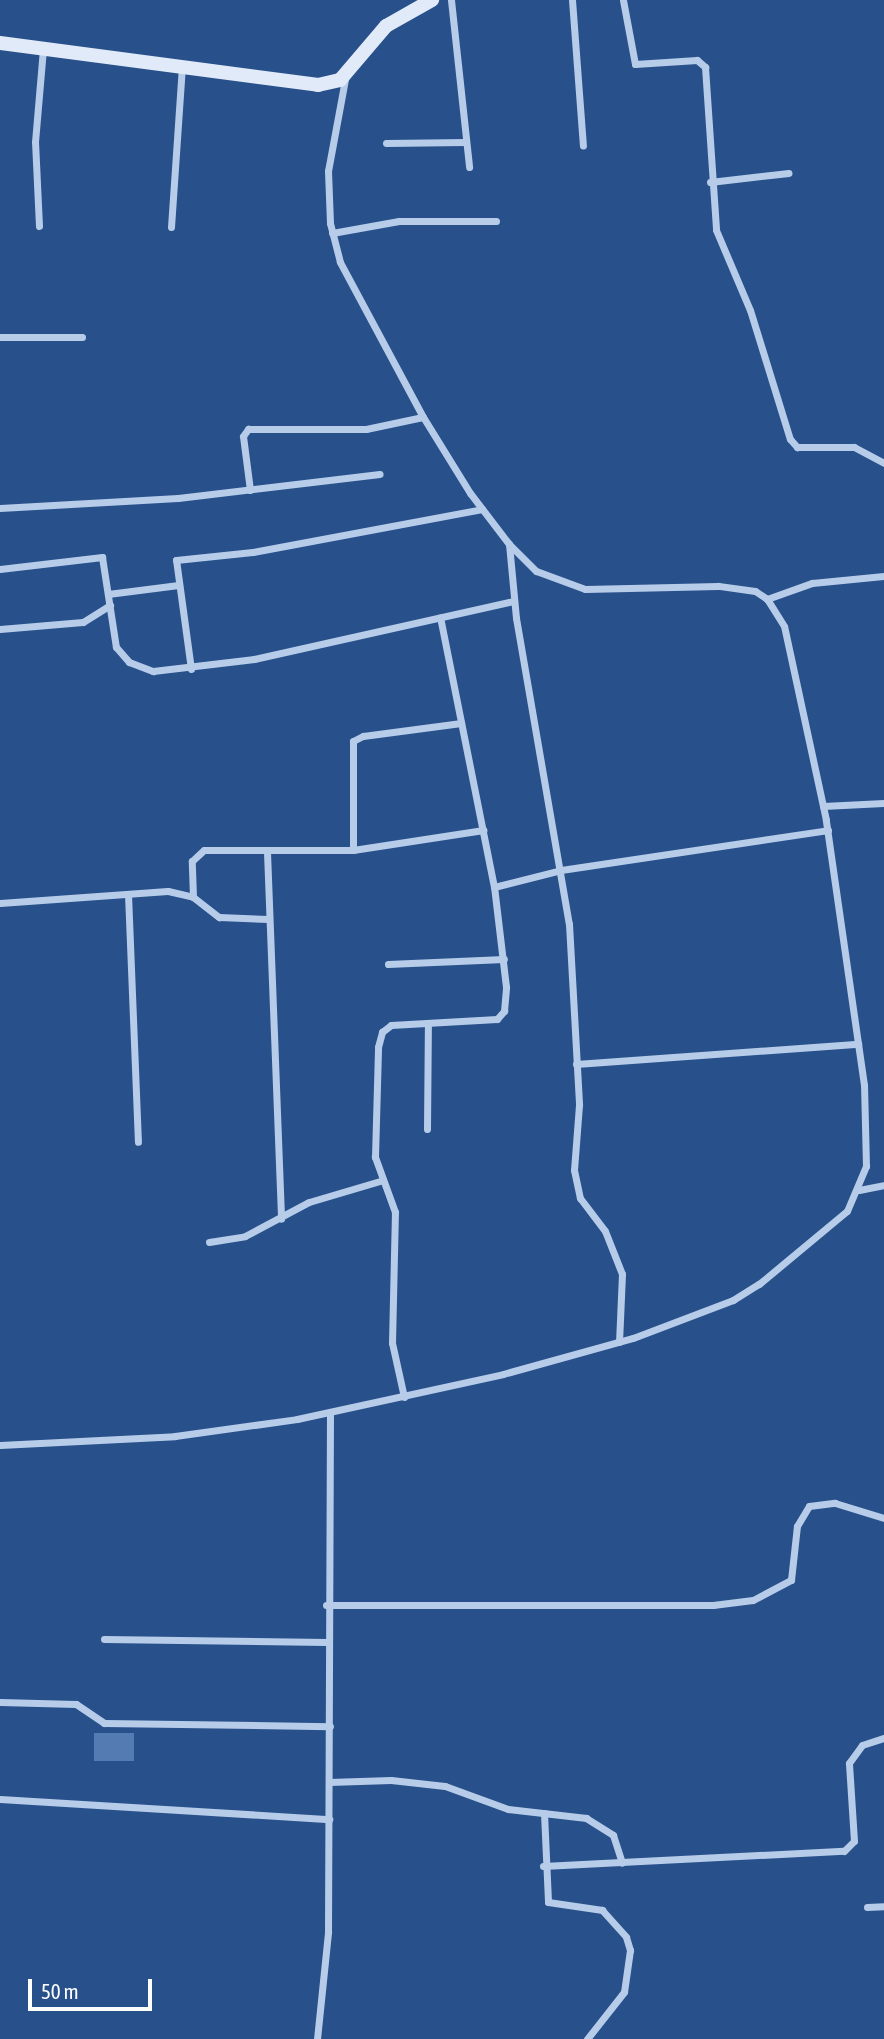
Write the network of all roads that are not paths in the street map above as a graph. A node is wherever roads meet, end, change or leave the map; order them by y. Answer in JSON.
{"nodes":[{"id":1,"x":432,"y":0,"type":"edge"},
{"id":2,"x":451,"y":0,"type":"edge"},
{"id":3,"x":572,"y":0,"type":"edge"},
{"id":4,"x":624,"y":0,"type":"edge"},
{"id":5,"x":0,"y":43,"type":"edge"},
{"id":6,"x":43,"y":49,"type":"junction"},
{"id":7,"x":183,"y":67,"type":"junction"},
{"id":8,"x":345,"y":76,"type":"junction"},
{"id":9,"x":466,"y":142,"type":"junction"},
{"id":10,"x":386,"y":143,"type":"dead end"},
{"id":11,"x":583,"y":146,"type":"dead end"},
{"id":12,"x":469,"y":167,"type":"dead end"},
{"id":13,"x":788,"y":173,"type":"dead end"},
{"id":14,"x":710,"y":182,"type":"junction"},
{"id":15,"x":496,"y":221,"type":"dead end"},
{"id":16,"x":39,"y":226,"type":"dead end"},
{"id":17,"x":171,"y":227,"type":"dead end"},
{"id":18,"x":332,"y":233,"type":"junction"},
{"id":19,"x":0,"y":337,"type":"edge"},
{"id":20,"x":82,"y":337,"type":"dead end"},
{"id":21,"x":423,"y":417,"type":"junction"},
{"id":22,"x":884,"y":463,"type":"edge"},
{"id":23,"x":380,"y":474,"type":"dead end"},
{"id":24,"x":250,"y":490,"type":"junction"},
{"id":25,"x":0,"y":508,"type":"edge"},
{"id":26,"x":482,"y":509,"type":"junction"},
{"id":27,"x":509,"y":544,"type":"junction"},
{"id":28,"x":0,"y":569,"type":"edge"},
{"id":29,"x":884,"y":576,"type":"edge"},
{"id":30,"x":177,"y":585,"type":"junction"},
{"id":31,"x":108,"y":594,"type":"junction"},
{"id":32,"x":767,"y":598,"type":"junction"},
{"id":33,"x":513,"y":601,"type":"junction"},
{"id":34,"x":110,"y":606,"type":"junction"},
{"id":35,"x":440,"y":617,"type":"junction"},
{"id":36,"x":0,"y":629,"type":"edge"},
{"id":37,"x":191,"y":669,"type":"junction"},
{"id":38,"x":461,"y":723,"type":"junction"},
{"id":39,"x":884,"y":803,"type":"edge"},
{"id":40,"x":823,"y":806,"type":"junction"},
{"id":41,"x":482,"y":830,"type":"junction"},
{"id":42,"x":828,"y":830,"type":"junction"},
{"id":43,"x":353,"y":850,"type":"junction"},
{"id":44,"x":267,"y":852,"type":"junction"},
{"id":45,"x":561,"y":870,"type":"junction"},
{"id":46,"x":494,"y":887,"type":"junction"},
{"id":47,"x":128,"y":894,"type":"junction"},
{"id":48,"x":193,"y":897,"type":"junction"},
{"id":49,"x":0,"y":903,"type":"edge"},
{"id":50,"x":268,"y":919,"type":"junction"},
{"id":51,"x":504,"y":959,"type":"junction"},
{"id":52,"x":388,"y":964,"type":"dead end"},
{"id":53,"x":428,"y":1024,"type":"junction"},
{"id":54,"x":858,"y":1044,"type":"junction"},
{"id":55,"x":576,"y":1064,"type":"junction"},
{"id":56,"x":427,"y":1129,"type":"dead end"},
{"id":57,"x":138,"y":1142,"type":"dead end"},
{"id":58,"x":380,"y":1181,"type":"junction"},
{"id":59,"x":884,"y":1185,"type":"edge"},
{"id":60,"x":859,"y":1190,"type":"junction"},
{"id":61,"x":281,"y":1219,"type":"junction"},
{"id":62,"x":209,"y":1242,"type":"dead end"},
{"id":63,"x":619,"y":1342,"type":"junction"},
{"id":64,"x":404,"y":1397,"type":"junction"},
{"id":65,"x":330,"y":1413,"type":"junction"},
{"id":66,"x":0,"y":1445,"type":"edge"},
{"id":67,"x":884,"y":1518,"type":"edge"},
{"id":68,"x":326,"y":1605,"type":"junction"},
{"id":69,"x":104,"y":1639,"type":"dead end"},
{"id":70,"x":326,"y":1642,"type":"junction"},
{"id":71,"x":0,"y":1702,"type":"edge"},
{"id":72,"x":330,"y":1726,"type":"junction"},
{"id":73,"x":884,"y":1738,"type":"edge"},
{"id":74,"x":329,"y":1782,"type":"junction"},
{"id":75,"x":0,"y":1799,"type":"edge"},
{"id":76,"x":544,"y":1813,"type":"junction"},
{"id":77,"x":328,"y":1819,"type":"junction"},
{"id":78,"x":622,"y":1863,"type":"junction"},
{"id":79,"x":543,"y":1867,"type":"junction"},
{"id":80,"x":884,"y":1906,"type":"edge"},
{"id":81,"x":867,"y":1907,"type":"dead end"},
{"id":82,"x":317,"y":2039,"type":"edge"},
{"id":83,"x":587,"y":2039,"type":"edge"}],
"edges":[{"from":1,"to":8,"type":"street"},
{"from":2,"to":9,"type":"street"},
{"from":3,"to":11,"type":"street"},
{"from":4,"to":14,"type":"street"},
{"from":5,"to":6,"type":"street"},
{"from":6,"to":7,"type":"street"},
{"from":6,"to":16,"type":"street"},
{"from":7,"to":8,"type":"street"},
{"from":7,"to":17,"type":"street"},
{"from":8,"to":18,"type":"street"},
{"from":9,"to":10,"type":"street"},
{"from":9,"to":12,"type":"street"},
{"from":13,"to":14,"type":"street"},
{"from":14,"to":22,"type":"street"},
{"from":15,"to":18,"type":"street"},
{"from":18,"to":21,"type":"street"},
{"from":19,"to":20,"type":"street"},
{"from":21,"to":24,"type":"street"},
{"from":21,"to":26,"type":"street"},
{"from":23,"to":24,"type":"street"},
{"from":24,"to":25,"type":"street"},
{"from":26,"to":27,"type":"street"},
{"from":26,"to":30,"type":"street"},
{"from":27,"to":32,"type":"street"},
{"from":27,"to":33,"type":"street"},
{"from":28,"to":31,"type":"street"},
{"from":29,"to":32,"type":"street"},
{"from":30,"to":31,"type":"street"},
{"from":30,"to":37,"type":"street"},
{"from":31,"to":34,"type":"street"},
{"from":32,"to":40,"type":"street"},
{"from":33,"to":35,"type":"street"},
{"from":33,"to":45,"type":"street"},
{"from":34,"to":36,"type":"street"},
{"from":34,"to":37,"type":"street"},
{"from":35,"to":37,"type":"street"},
{"from":35,"to":38,"type":"street"},
{"from":38,"to":41,"type":"street"},
{"from":38,"to":43,"type":"street"},
{"from":39,"to":40,"type":"street"},
{"from":40,"to":42,"type":"street"},
{"from":41,"to":43,"type":"street"},
{"from":41,"to":46,"type":"street"},
{"from":42,"to":45,"type":"street"},
{"from":42,"to":54,"type":"street"},
{"from":43,"to":44,"type":"street"},
{"from":44,"to":48,"type":"street"},
{"from":44,"to":50,"type":"street"},
{"from":45,"to":46,"type":"street"},
{"from":45,"to":55,"type":"street"},
{"from":46,"to":51,"type":"street"},
{"from":47,"to":48,"type":"street"},
{"from":47,"to":49,"type":"street"},
{"from":47,"to":57,"type":"street"},
{"from":48,"to":50,"type":"street"},
{"from":50,"to":61,"type":"street"},
{"from":51,"to":52,"type":"street"},
{"from":51,"to":53,"type":"street"},
{"from":53,"to":56,"type":"street"},
{"from":53,"to":58,"type":"street"},
{"from":54,"to":55,"type":"street"},
{"from":54,"to":60,"type":"street"},
{"from":55,"to":63,"type":"street"},
{"from":58,"to":61,"type":"street"},
{"from":58,"to":64,"type":"street"},
{"from":59,"to":60,"type":"street"},
{"from":60,"to":63,"type":"street"},
{"from":61,"to":62,"type":"street"},
{"from":63,"to":64,"type":"street"},
{"from":64,"to":65,"type":"street"},
{"from":65,"to":66,"type":"street"},
{"from":65,"to":68,"type":"street"},
{"from":67,"to":68,"type":"street"},
{"from":68,"to":70,"type":"street"},
{"from":69,"to":70,"type":"street"},
{"from":70,"to":72,"type":"street"},
{"from":71,"to":72,"type":"street"},
{"from":72,"to":74,"type":"street"},
{"from":73,"to":78,"type":"street"},
{"from":74,"to":76,"type":"street"},
{"from":74,"to":77,"type":"street"},
{"from":75,"to":77,"type":"street"},
{"from":76,"to":78,"type":"street"},
{"from":76,"to":79,"type":"street"},
{"from":77,"to":82,"type":"street"},
{"from":78,"to":79,"type":"street"},
{"from":79,"to":83,"type":"street"},
{"from":80,"to":81,"type":"street"}]}
